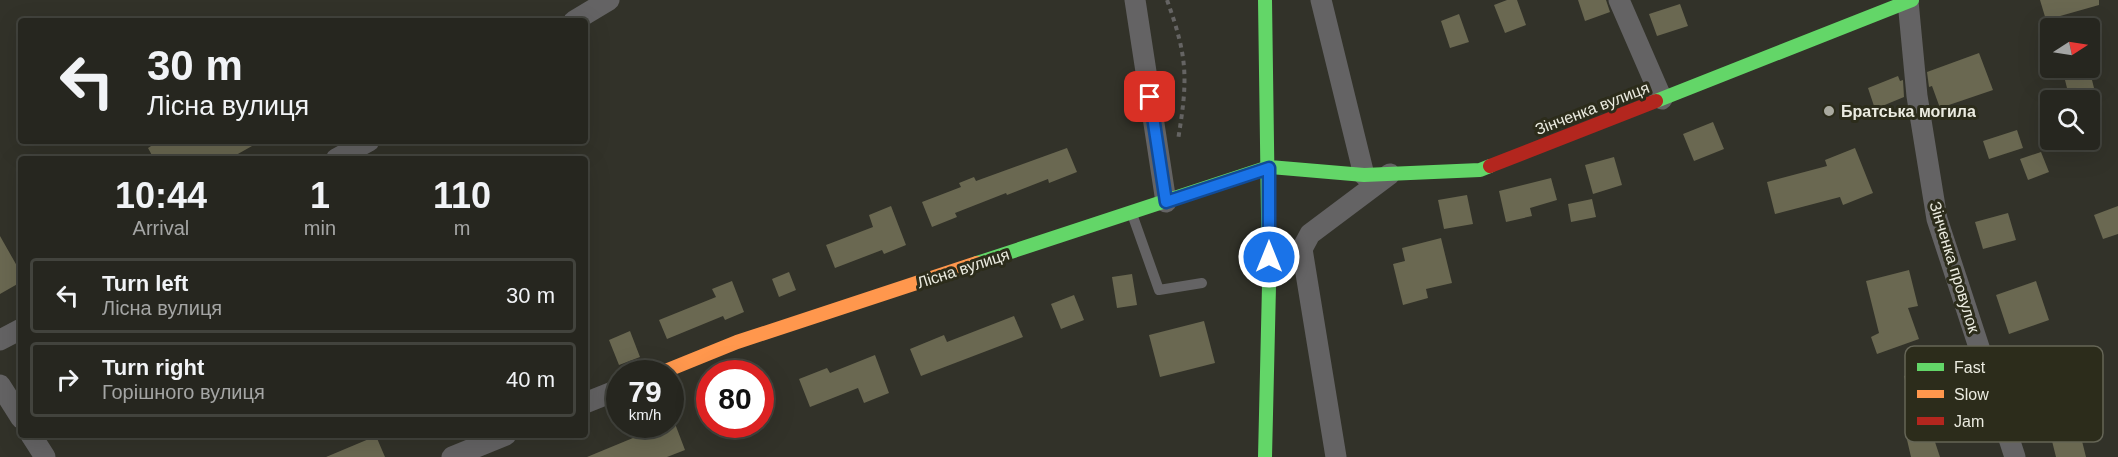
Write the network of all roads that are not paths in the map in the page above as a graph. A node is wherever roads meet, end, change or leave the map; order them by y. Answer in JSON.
{"nodes":[{"id":1,"x":609,"y":0,"type":"edge"},
{"id":2,"x":1135,"y":0,"type":"edge"},
{"id":3,"x":1265,"y":0,"type":"edge"},
{"id":4,"x":1321,"y":0,"type":"edge"},
{"id":5,"x":1619,"y":0,"type":"edge"},
{"id":6,"x":1910,"y":1,"type":"edge"},
{"id":7,"x":579,"y":18,"type":"edge"},
{"id":8,"x":1662,"y":99,"type":"junction"},
{"id":9,"x":364,"y":144,"type":"edge"},
{"id":10,"x":342,"y":156,"type":"edge"},
{"id":11,"x":1269,"y":168,"type":"junction"},
{"id":12,"x":1390,"y":174,"type":"junction"},
{"id":13,"x":1364,"y":175,"type":"junction"},
{"id":14,"x":1166,"y":202,"type":"junction"},
{"id":15,"x":1132,"y":214,"type":"junction"},
{"id":16,"x":1202,"y":283,"type":"dead end"},
{"id":17,"x":18,"y":331,"type":"edge"},
{"id":18,"x":0,"y":340,"type":"edge"},
{"id":19,"x":1979,"y":346,"type":"edge"},
{"id":20,"x":684,"y":363,"type":"edge"},
{"id":21,"x":0,"y":385,"type":"edge"},
{"id":22,"x":606,"y":395,"type":"edge"},
{"id":23,"x":588,"y":402,"type":"edge"},
{"id":24,"x":18,"y":413,"type":"edge"},
{"id":25,"x":34,"y":438,"type":"edge"},
{"id":26,"x":499,"y":438,"type":"edge"},
{"id":27,"x":2010,"y":442,"type":"edge"},
{"id":28,"x":45,"y":457,"type":"edge"},
{"id":29,"x":452,"y":457,"type":"edge"},
{"id":30,"x":1265,"y":457,"type":"edge"},
{"id":31,"x":1336,"y":457,"type":"edge"},
{"id":32,"x":2015,"y":457,"type":"edge"}],
"edges":[{"from":1,"to":7,"type":"street"},
{"from":2,"to":14,"type":"street"},
{"from":3,"to":11,"type":"main road"},
{"from":4,"to":13,"type":"street"},
{"from":5,"to":8,"type":"street"},
{"from":6,"to":8,"type":"main road","name":"Зінченка вулиця"},
{"from":6,"to":19,"type":"street","name":"Зінченка провулок"},
{"from":8,"to":12,"type":"main road","name":"Зінченка вулиця"},
{"from":9,"to":10,"type":"street"},
{"from":11,"to":13,"type":"main road","name":"Зінченка вулиця"},
{"from":11,"to":14,"type":"main road","name":"Лісна вулиця"},
{"from":11,"to":30,"type":"main road"},
{"from":12,"to":13,"type":"main road","name":"Зінченка вулиця"},
{"from":12,"to":31,"type":"street"},
{"from":14,"to":15,"type":"main road","name":"Лісна вулиця"},
{"from":15,"to":16,"type":"lane"},
{"from":15,"to":20,"type":"main road","name":"Лісна вулиця"},
{"from":17,"to":18,"type":"street"},
{"from":21,"to":24,"type":"street"},
{"from":22,"to":23,"type":"street"},
{"from":25,"to":28,"type":"street"},
{"from":26,"to":29,"type":"street"},
{"from":27,"to":32,"type":"street","name":"Зінченка провулок"}]}
